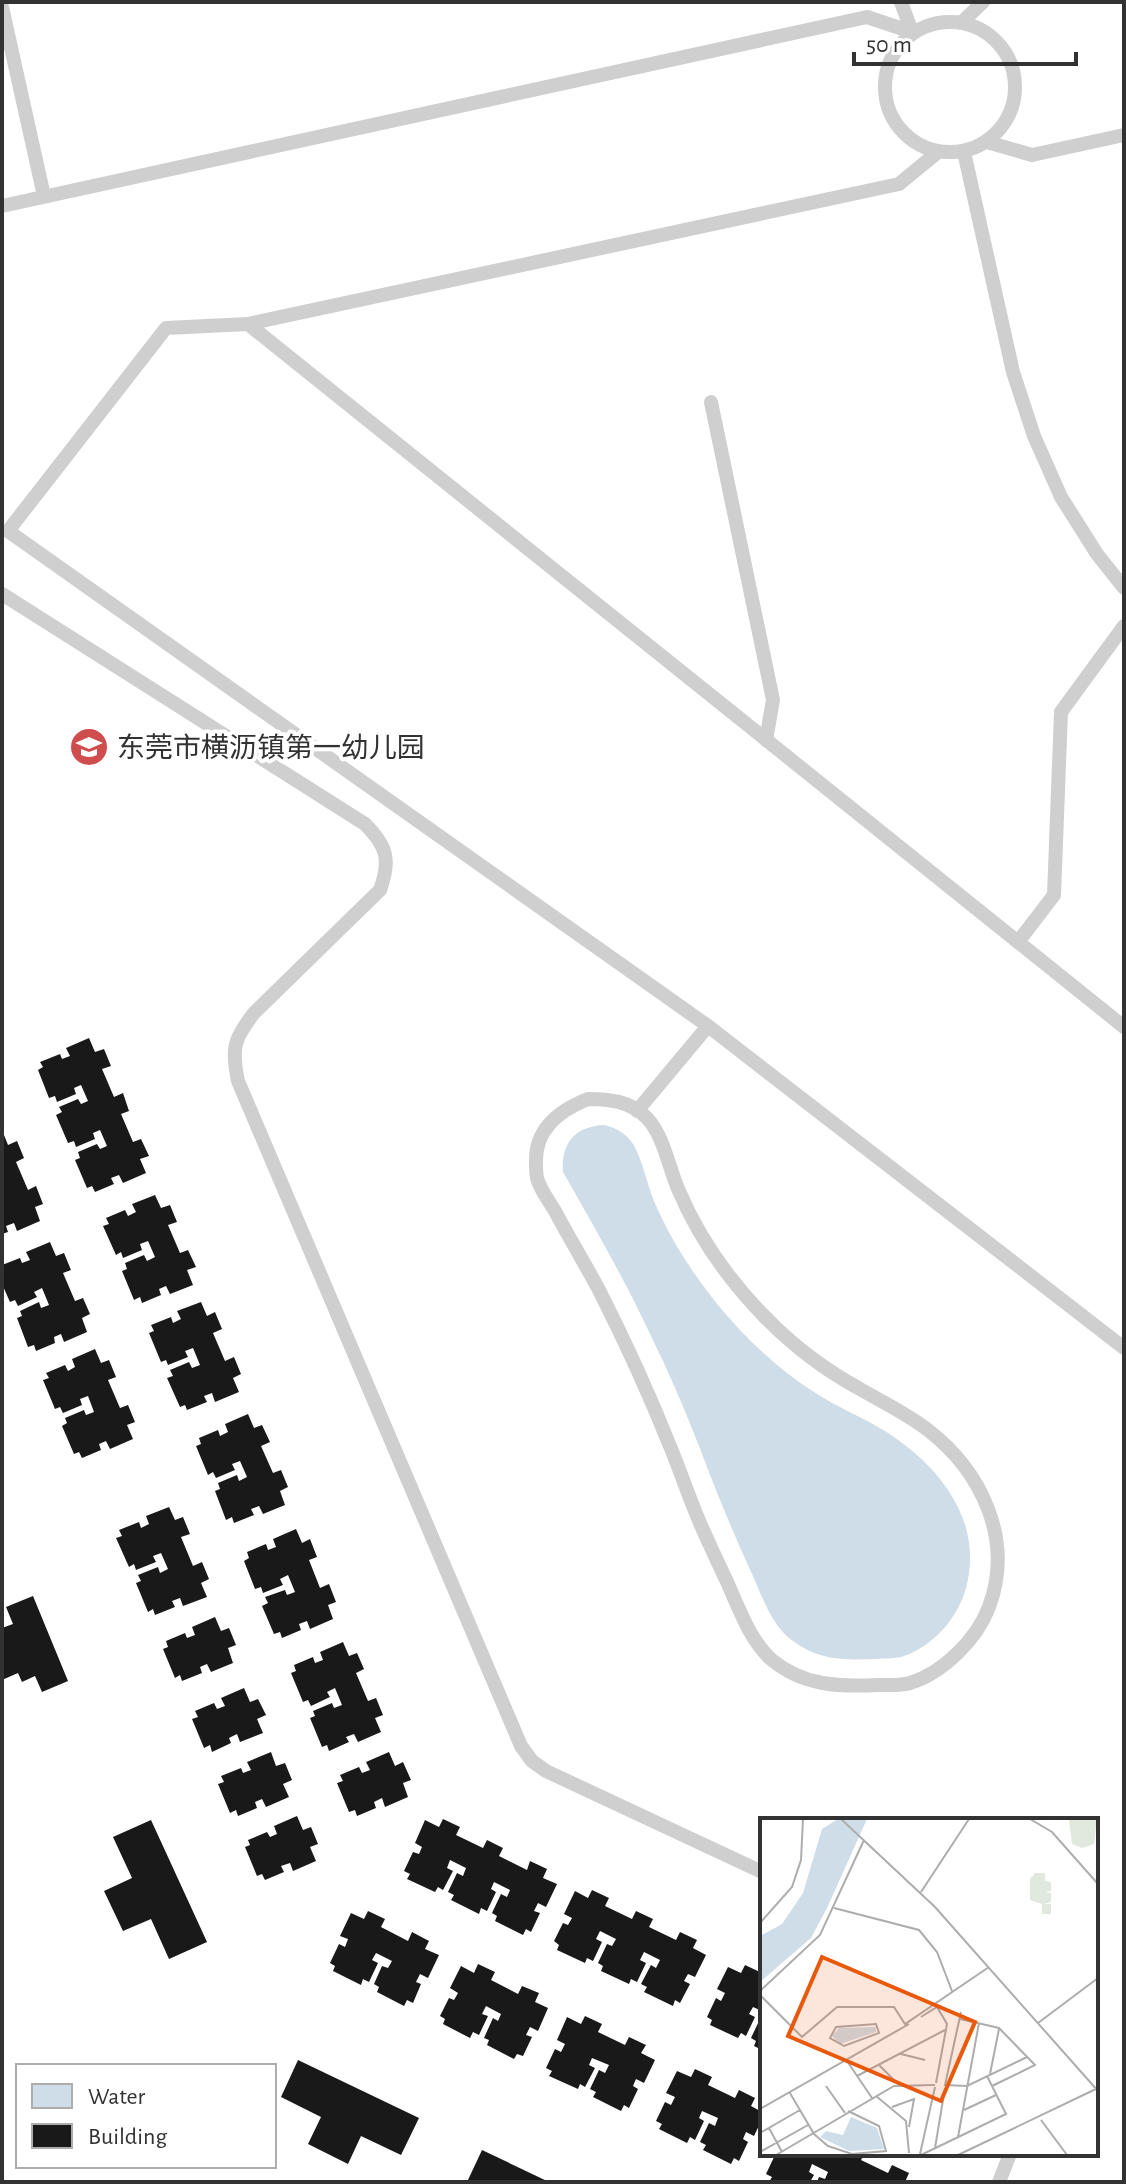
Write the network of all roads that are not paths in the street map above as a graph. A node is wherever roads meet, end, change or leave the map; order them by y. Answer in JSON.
{"nodes":[{"id":1,"x":901,"y":2,"type":"edge"},
{"id":2,"x":983,"y":2,"type":"edge"},
{"id":3,"x":2,"y":7,"type":"edge"},
{"id":4,"x":962,"y":22,"type":"junction"},
{"id":5,"x":912,"y":32,"type":"junction"},
{"id":6,"x":1124,"y":135,"type":"edge"},
{"id":7,"x":987,"y":142,"type":"junction"},
{"id":8,"x":938,"y":152,"type":"junction"},
{"id":9,"x":964,"y":152,"type":"junction"},
{"id":10,"x":44,"y":196,"type":"junction"},
{"id":11,"x":2,"y":206,"type":"edge"},
{"id":12,"x":248,"y":324,"type":"junction"},
{"id":13,"x":711,"y":402,"type":"dead end"},
{"id":14,"x":1124,"y":588,"type":"edge"},
{"id":15,"x":2,"y":594,"type":"edge"},
{"id":16,"x":1124,"y":626,"type":"edge"},
{"id":17,"x":766,"y":740,"type":"junction"},
{"id":18,"x":1018,"y":942,"type":"junction"},
{"id":19,"x":708,"y":1026,"type":"junction"},
{"id":20,"x":1124,"y":1027,"type":"edge"},
{"id":21,"x":637,"y":1111,"type":"junction"},
{"id":22,"x":1124,"y":1348,"type":"edge"},
{"id":23,"x":760,"y":1871,"type":"edge"},
{"id":24,"x":1009,"y":2156,"type":"edge"},
{"id":25,"x":999,"y":2182,"type":"edge"}],
"edges":[{"from":1,"to":5,"type":"lane"},
{"from":2,"to":4,"type":"lane"},
{"from":3,"to":10,"type":"lane"},
{"from":4,"to":5,"type":"lane"},
{"from":4,"to":7,"type":"lane"},
{"from":5,"to":8,"type":"lane"},
{"from":5,"to":10,"type":"lane"},
{"from":6,"to":7,"type":"lane"},
{"from":7,"to":9,"type":"lane"},
{"from":8,"to":9,"type":"lane"},
{"from":8,"to":12,"type":"lane"},
{"from":9,"to":14,"type":"lane"},
{"from":10,"to":11,"type":"lane"},
{"from":12,"to":17,"type":"lane"},
{"from":12,"to":19,"type":"lane"},
{"from":13,"to":17,"type":"lane"},
{"from":15,"to":23,"type":"lane"},
{"from":16,"to":18,"type":"lane"},
{"from":17,"to":18,"type":"lane"},
{"from":18,"to":20,"type":"lane"},
{"from":19,"to":21,"type":"lane"},
{"from":19,"to":22,"type":"lane"},
{"from":21,"to":21,"type":"lane"},
{"from":24,"to":25,"type":"lane"}]}
